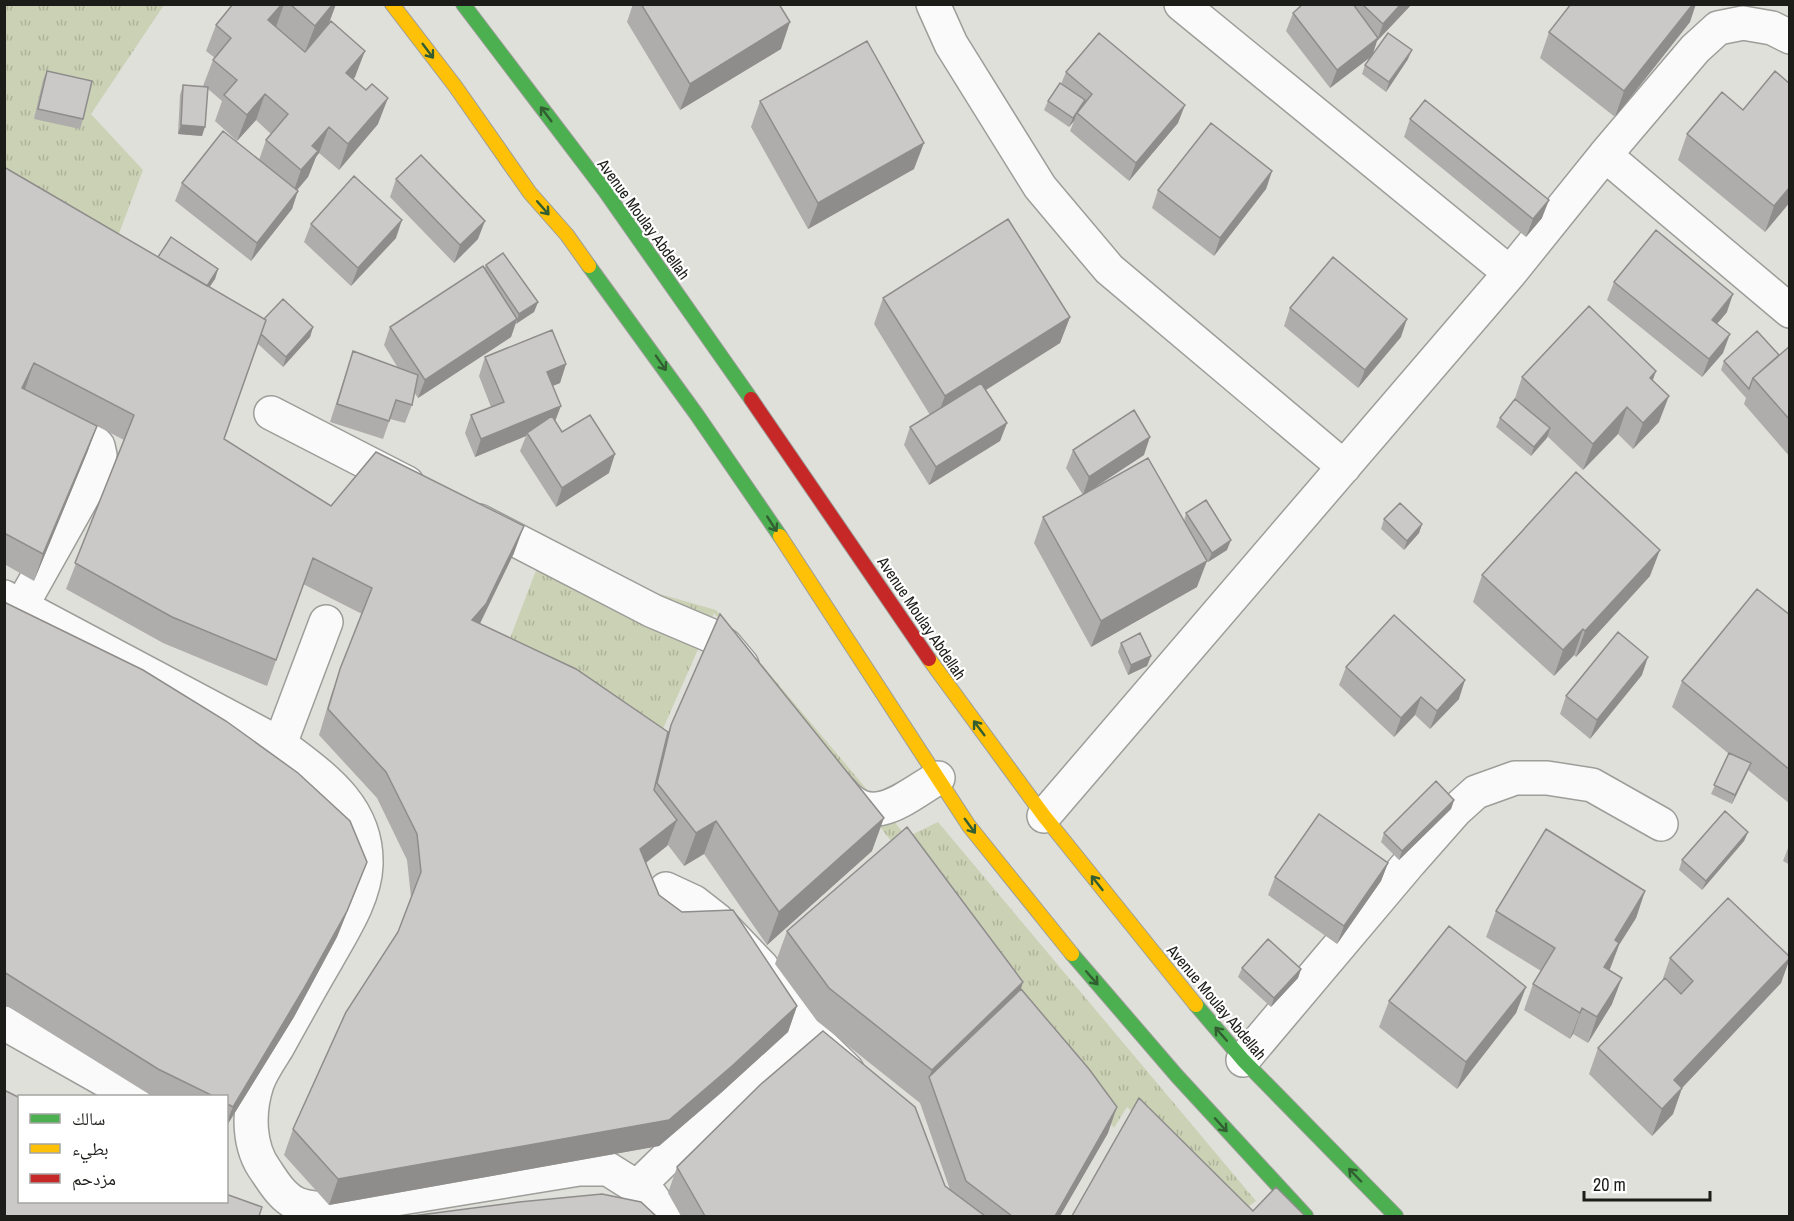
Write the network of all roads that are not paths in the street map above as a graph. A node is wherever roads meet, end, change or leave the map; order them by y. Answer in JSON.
{"nodes":[{"id":1,"x":392,"y":4,"type":"edge"},
{"id":2,"x":463,"y":4,"type":"edge"},
{"id":3,"x":933,"y":4,"type":"edge"},
{"id":4,"x":1181,"y":4,"type":"edge"},
{"id":5,"x":1790,"y":38,"type":"edge"},
{"id":6,"x":1605,"y":155,"type":"junction"},
{"id":7,"x":1510,"y":273,"type":"junction"},
{"id":8,"x":1790,"y":311,"type":"edge"},
{"id":9,"x":33,"y":409,"type":"edge"},
{"id":10,"x":271,"y":413,"type":"dead end"},
{"id":11,"x":1344,"y":467,"type":"junction"},
{"id":12,"x":13,"y":601,"type":"edge"},
{"id":13,"x":326,"y":622,"type":"dead end"},
{"id":14,"x":758,"y":685,"type":"edge"},
{"id":15,"x":280,"y":744,"type":"junction"},
{"id":16,"x":821,"y":765,"type":"edge"},
{"id":17,"x":938,"y":778,"type":"junction"},
{"id":18,"x":1044,"y":816,"type":"junction"},
{"id":19,"x":1661,"y":824,"type":"dead end"},
{"id":20,"x":666,"y":889,"type":"dead end"},
{"id":21,"x":4,"y":1023,"type":"edge"},
{"id":22,"x":802,"y":1026,"type":"junction"},
{"id":23,"x":1243,"y":1060,"type":"junction"},
{"id":24,"x":866,"y":1090,"type":"edge"},
{"id":25,"x":131,"y":1095,"type":"edge"},
{"id":26,"x":228,"y":1149,"type":"edge"},
{"id":27,"x":263,"y":1167,"type":"junction"},
{"id":28,"x":637,"y":1187,"type":"junction"},
{"id":29,"x":292,"y":1210,"type":"edge"},
{"id":30,"x":665,"y":1216,"type":"edge"},
{"id":31,"x":1306,"y":1216,"type":"edge"},
{"id":32,"x":1396,"y":1216,"type":"edge"}],
"edges":[{"from":1,"to":17,"type":"main road","one_way":true},
{"from":18,"to":2,"type":"main road","name":"Avenue Moulay Abdellah","one_way":true},
{"from":3,"to":11,"type":"street"},
{"from":4,"to":7,"type":"street"},
{"from":5,"to":6,"type":"street"},
{"from":6,"to":7,"type":"street"},
{"from":6,"to":8,"type":"street"},
{"from":7,"to":11,"type":"street"},
{"from":9,"to":12,"type":"street"},
{"from":10,"to":14,"type":"street"},
{"from":11,"to":18,"type":"street"},
{"from":12,"to":15,"type":"street"},
{"from":13,"to":15,"type":"street"},
{"from":15,"to":27,"type":"street"},
{"from":16,"to":17,"type":"street"},
{"from":17,"to":31,"type":"main road","one_way":true},
{"from":23,"to":18,"type":"main road","name":"Avenue Moulay Abdellah","one_way":true},
{"from":19,"to":23,"type":"street"},
{"from":20,"to":22,"type":"street"},
{"from":21,"to":25,"type":"street"},
{"from":22,"to":24,"type":"street"},
{"from":22,"to":28,"type":"street"},
{"from":32,"to":23,"type":"main road","name":"Avenue Moulay Abdellah","one_way":true},
{"from":26,"to":27,"type":"street"},
{"from":27,"to":29,"type":"street"},
{"from":28,"to":29,"type":"street"},
{"from":28,"to":30,"type":"street"}]}
